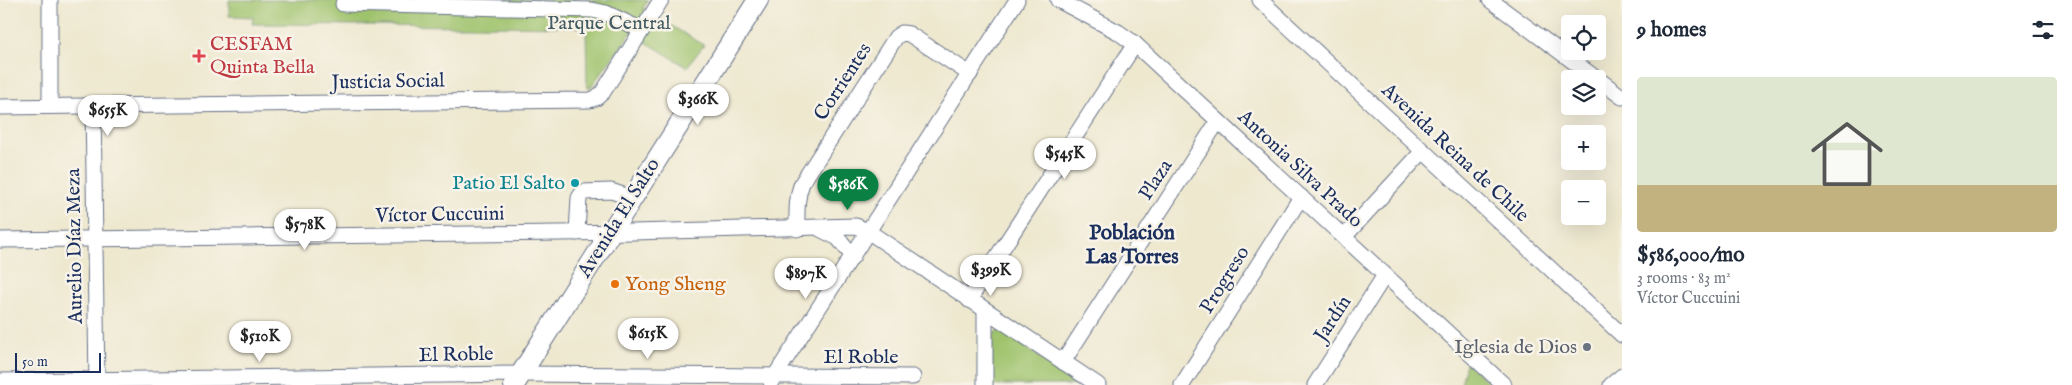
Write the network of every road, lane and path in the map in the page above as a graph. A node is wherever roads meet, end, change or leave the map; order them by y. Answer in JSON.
{"nodes":[{"id":1,"x":50,"y":0,"type":"edge"},
{"id":2,"x":661,"y":0,"type":"edge"},
{"id":3,"x":758,"y":0,"type":"edge"},
{"id":4,"x":1017,"y":0,"type":"edge"},
{"id":5,"x":1058,"y":0,"type":"edge"},
{"id":6,"x":1260,"y":0,"type":"edge"},
{"id":7,"x":1490,"y":0,"type":"edge"},
{"id":8,"x":343,"y":4,"type":"dead end"},
{"id":9,"x":642,"y":30,"type":"junction"},
{"id":10,"x":1135,"y":44,"type":"junction"},
{"id":11,"x":1585,"y":70,"type":"edge"},
{"id":12,"x":970,"y":74,"type":"junction"},
{"id":13,"x":1606,"y":85,"type":"edge"},
{"id":14,"x":1622,"y":97,"type":"edge"},
{"id":15,"x":50,"y":106,"type":"junction"},
{"id":16,"x":93,"y":106,"type":"junction"},
{"id":17,"x":0,"y":107,"type":"edge"},
{"id":18,"x":1218,"y":121,"type":"junction"},
{"id":19,"x":1423,"y":151,"type":"junction"},
{"id":20,"x":1301,"y":197,"type":"junction"},
{"id":21,"x":632,"y":198,"type":"junction"},
{"id":22,"x":798,"y":229,"type":"junction"},
{"id":23,"x":820,"y":229,"type":"junction"},
{"id":24,"x":610,"y":232,"type":"junction"},
{"id":25,"x":869,"y":232,"type":"junction"},
{"id":26,"x":577,"y":233,"type":"junction"},
{"id":27,"x":1344,"y":237,"type":"junction"},
{"id":28,"x":95,"y":239,"type":"junction"},
{"id":29,"x":0,"y":240,"type":"edge"},
{"id":30,"x":853,"y":256,"type":"junction"},
{"id":31,"x":1385,"y":275,"type":"junction"},
{"id":32,"x":969,"y":300,"type":"junction"},
{"id":33,"x":985,"y":311,"type":"junction"},
{"id":34,"x":1622,"y":335,"type":"edge"},
{"id":35,"x":1063,"y":362,"type":"junction"},
{"id":36,"x":1622,"y":376,"type":"edge"},
{"id":37,"x":913,"y":377,"type":"dead end"},
{"id":38,"x":517,"y":380,"type":"edge"},
{"id":39,"x":0,"y":381,"type":"edge"},
{"id":40,"x":772,"y":381,"type":"edge"},
{"id":41,"x":97,"y":382,"type":"edge"},
{"id":42,"x":985,"y":385,"type":"edge"},
{"id":43,"x":1098,"y":385,"type":"edge"},
{"id":44,"x":1182,"y":385,"type":"edge"},
{"id":45,"x":1315,"y":385,"type":"edge"},
{"id":46,"x":1504,"y":385,"type":"edge"},
{"id":47,"x":1611,"y":385,"type":"edge"}],
"edges":[{"from":1,"to":15,"type":"street"},
{"from":2,"to":9,"type":"street"},
{"from":3,"to":21,"type":"main road","name":"Avenida El Salto"},
{"from":4,"to":12,"type":"street"},
{"from":5,"to":10,"type":"street","name":"Antonia Silva Prado"},
{"from":6,"to":19,"type":"street","name":"Avenida Reina de Chile"},
{"from":7,"to":11,"type":"street"},
{"from":8,"to":9,"type":"street"},
{"from":9,"to":16,"type":"street","name":"Justicia Social"},
{"from":10,"to":18,"type":"street","name":"Antonia Silva Prado"},
{"from":10,"to":32,"type":"street"},
{"from":12,"to":22,"type":"street","name":"Corrientes"},
{"from":12,"to":25,"type":"street"},
{"from":13,"to":14,"type":"street"},
{"from":15,"to":16,"type":"street","name":"Justicia Social"},
{"from":15,"to":17,"type":"street","name":"Justicia Social"},
{"from":16,"to":28,"type":"street","name":"Aurelio Díaz Meza"},
{"from":18,"to":20,"type":"street","name":"Antonia Silva Prado"},
{"from":18,"to":35,"type":"street","name":"Plaza"},
{"from":19,"to":27,"type":"street"},
{"from":19,"to":34,"type":"street","name":"Avenida Reina de Chile"},
{"from":20,"to":27,"type":"street","name":"Antonia Silva Prado"},
{"from":20,"to":44,"type":"street","name":"Progreso"},
{"from":21,"to":24,"type":"main road","name":"Avenida El Salto"},
{"from":21,"to":26,"type":"street"},
{"from":22,"to":23,"type":"street","name":"Víctor Cuccuini"},
{"from":22,"to":24,"type":"street","name":"Víctor Cuccuini"},
{"from":23,"to":25,"type":"street","name":"Víctor Cuccuini"},
{"from":23,"to":30,"type":"street"},
{"from":24,"to":26,"type":"street","name":"Víctor Cuccuini"},
{"from":24,"to":38,"type":"main road","name":"Avenida El Salto"},
{"from":25,"to":30,"type":"street"},
{"from":25,"to":32,"type":"street","name":"Víctor Cuccuini"},
{"from":26,"to":28,"type":"street","name":"Víctor Cuccuini"},
{"from":27,"to":31,"type":"street","name":"Antonia Silva Prado"},
{"from":28,"to":29,"type":"street","name":"Víctor Cuccuini"},
{"from":28,"to":41,"type":"street","name":"Aurelio Díaz Meza"},
{"from":30,"to":40,"type":"street"},
{"from":31,"to":45,"type":"street","name":"Jardín"},
{"from":31,"to":46,"type":"street","name":"Antonia Silva Prado"},
{"from":32,"to":33,"type":"street","name":"Víctor Cuccuini"},
{"from":33,"to":35,"type":"street","name":"Víctor Cuccuini"},
{"from":33,"to":42,"type":"street"},
{"from":35,"to":43,"type":"street","name":"Víctor Cuccuini"},
{"from":36,"to":47,"type":"street"},
{"from":37,"to":40,"type":"street","name":"El Roble"},
{"from":38,"to":40,"type":"street","name":"El Roble"},
{"from":38,"to":41,"type":"street","name":"El Roble"},
{"from":39,"to":41,"type":"street","name":"El Roble"}]}
